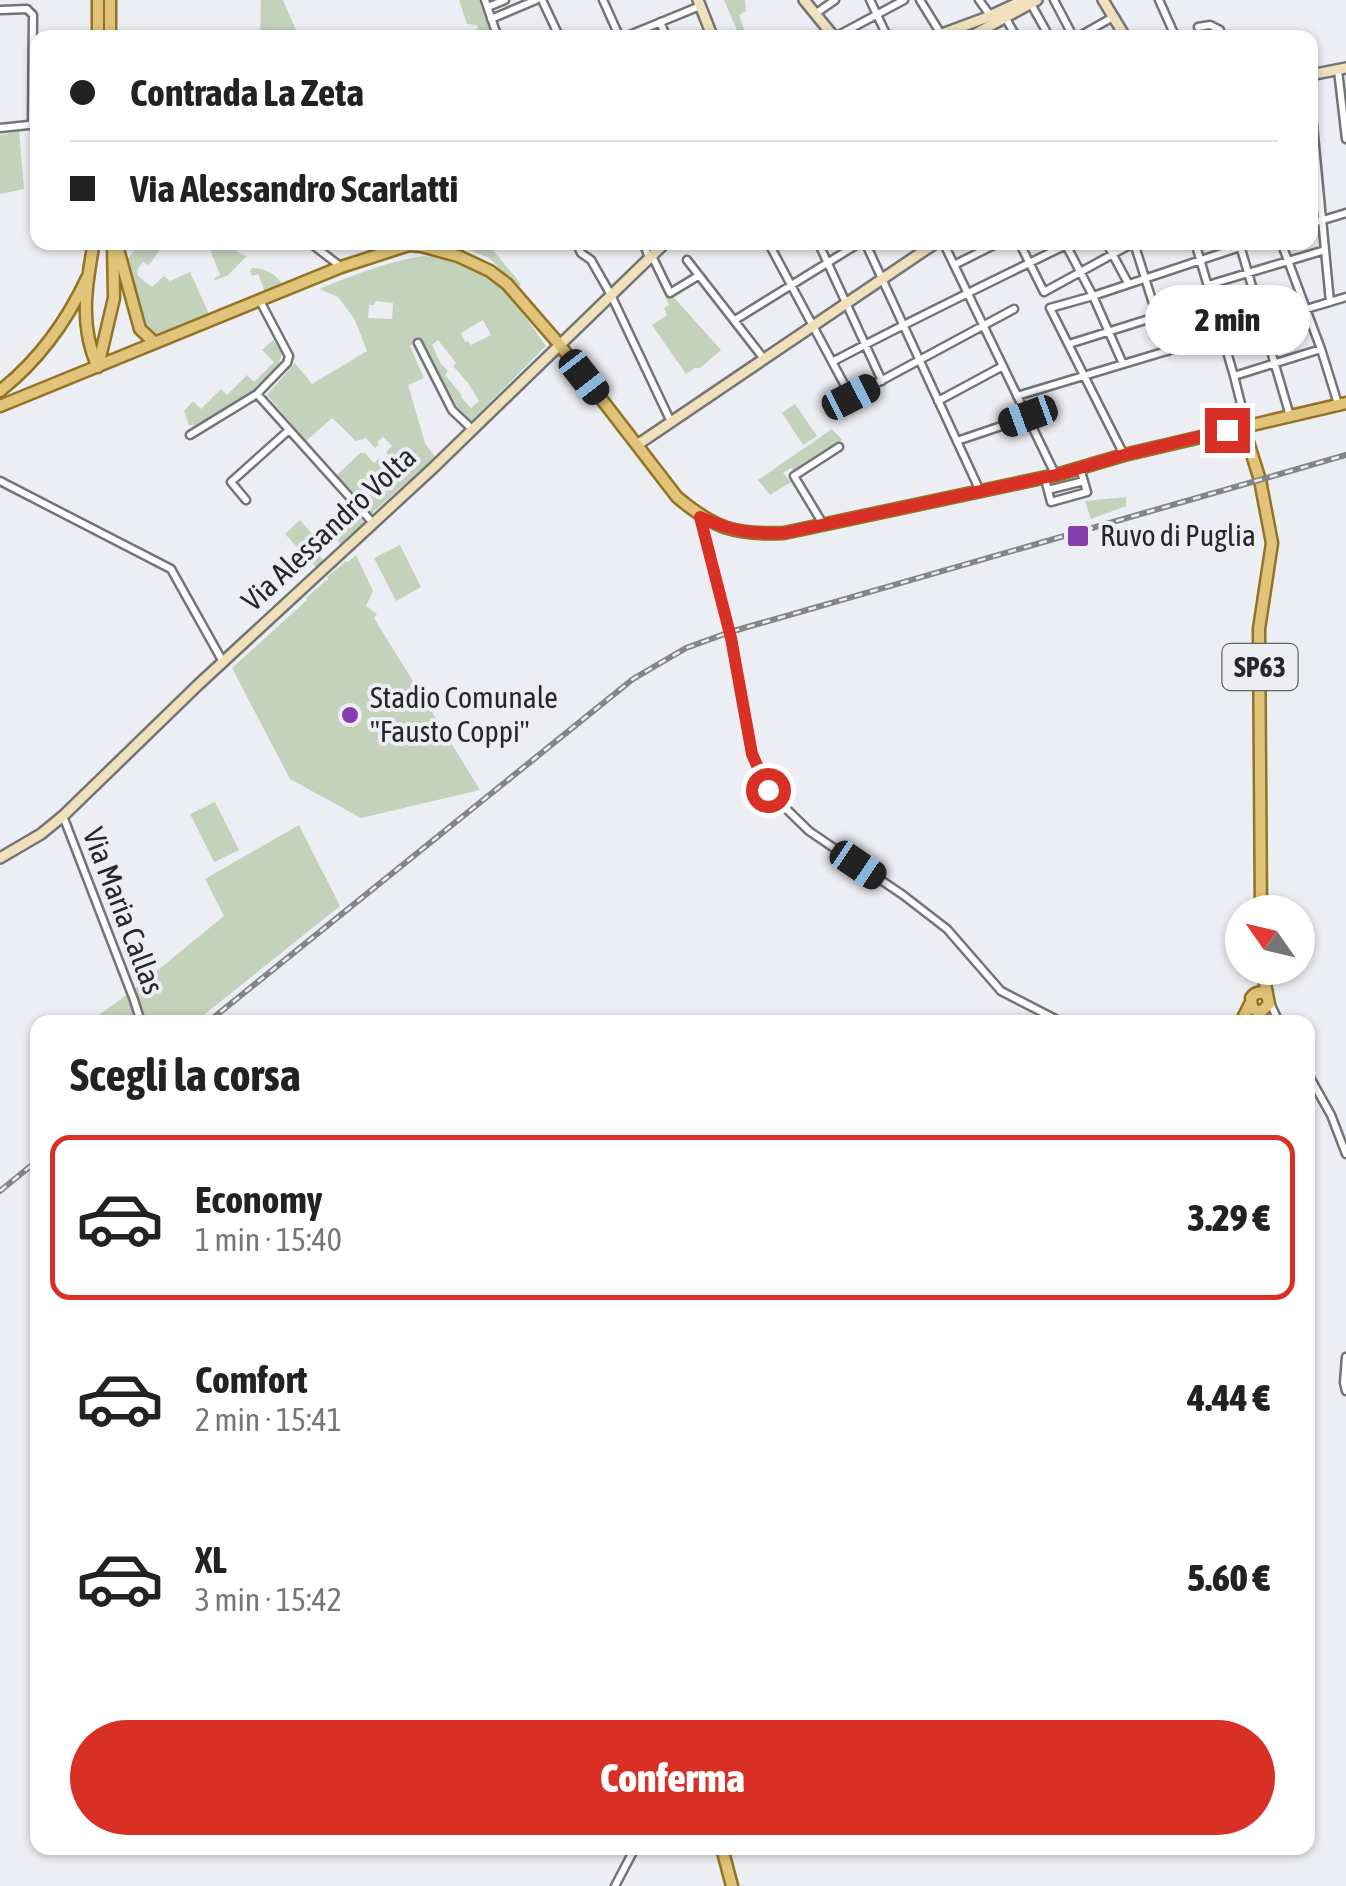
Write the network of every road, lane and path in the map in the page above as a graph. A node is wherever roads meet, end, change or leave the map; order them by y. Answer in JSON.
{"nodes":[{"id":1,"x":98,"y":0,"type":"edge"},
{"id":2,"x":110,"y":0,"type":"edge"},
{"id":3,"x":505,"y":0,"type":"edge"},
{"id":4,"x":540,"y":0,"type":"edge"},
{"id":5,"x":604,"y":0,"type":"edge"},
{"id":6,"x":804,"y":0,"type":"edge"},
{"id":7,"x":834,"y":0,"type":"edge"},
{"id":8,"x":870,"y":0,"type":"edge"},
{"id":9,"x":904,"y":0,"type":"edge"},
{"id":10,"x":920,"y":0,"type":"edge"},
{"id":11,"x":980,"y":0,"type":"edge"},
{"id":12,"x":1054,"y":0,"type":"edge"},
{"id":13,"x":1103,"y":0,"type":"edge"},
{"id":14,"x":1159,"y":0,"type":"edge"},
{"id":15,"x":1030,"y":2,"type":"edge"},
{"id":16,"x":699,"y":3,"type":"edge"},
{"id":17,"x":486,"y":4,"type":"edge"},
{"id":18,"x":0,"y":10,"type":"edge"},
{"id":19,"x":815,"y":14,"type":"junction"},
{"id":20,"x":879,"y":14,"type":"junction"},
{"id":21,"x":1004,"y":16,"type":"junction"},
{"id":22,"x":1114,"y":16,"type":"junction"},
{"id":23,"x":491,"y":18,"type":"junction"},
{"id":24,"x":660,"y":22,"type":"junction"},
{"id":25,"x":987,"y":25,"type":"edge"},
{"id":26,"x":1198,"y":27,"type":"dead end"},
{"id":27,"x":33,"y":30,"type":"edge"},
{"id":28,"x":98,"y":30,"type":"edge"},
{"id":29,"x":110,"y":30,"type":"edge"},
{"id":30,"x":495,"y":30,"type":"edge"},
{"id":31,"x":556,"y":30,"type":"edge"},
{"id":32,"x":617,"y":30,"type":"edge"},
{"id":33,"x":640,"y":30,"type":"edge"},
{"id":34,"x":664,"y":30,"type":"edge"},
{"id":35,"x":710,"y":30,"type":"edge"},
{"id":36,"x":829,"y":30,"type":"edge"},
{"id":37,"x":848,"y":30,"type":"edge"},
{"id":38,"x":885,"y":30,"type":"edge"},
{"id":39,"x":933,"y":30,"type":"edge"},
{"id":40,"x":1013,"y":30,"type":"edge"},
{"id":41,"x":1046,"y":30,"type":"edge"},
{"id":42,"x":1071,"y":30,"type":"edge"},
{"id":43,"x":1089,"y":30,"type":"edge"},
{"id":44,"x":1122,"y":30,"type":"edge"},
{"id":45,"x":1172,"y":30,"type":"edge"},
{"id":46,"x":1220,"y":30,"type":"edge"},
{"id":47,"x":1342,"y":69,"type":"edge"},
{"id":48,"x":30,"y":125,"type":"edge"},
{"id":49,"x":0,"y":128,"type":"edge"},
{"id":50,"x":1346,"y":139,"type":"edge"},
{"id":51,"x":1346,"y":213,"type":"edge"},
{"id":52,"x":1318,"y":222,"type":"edge"},
{"id":53,"x":1318,"y":226,"type":"edge"},
{"id":54,"x":92,"y":250,"type":"edge"},
{"id":55,"x":114,"y":250,"type":"edge"},
{"id":56,"x":116,"y":250,"type":"edge"},
{"id":57,"x":318,"y":250,"type":"edge"},
{"id":58,"x":394,"y":250,"type":"edge"},
{"id":59,"x":435,"y":250,"type":"edge"},
{"id":60,"x":455,"y":250,"type":"edge"},
{"id":61,"x":580,"y":250,"type":"edge"},
{"id":62,"x":647,"y":250,"type":"edge"},
{"id":63,"x":658,"y":250,"type":"edge"},
{"id":64,"x":774,"y":250,"type":"edge"},
{"id":65,"x":821,"y":250,"type":"edge"},
{"id":66,"x":849,"y":250,"type":"edge"},
{"id":67,"x":867,"y":250,"type":"edge"},
{"id":68,"x":928,"y":250,"type":"edge"},
{"id":69,"x":945,"y":250,"type":"edge"},
{"id":70,"x":984,"y":250,"type":"edge"},
{"id":71,"x":1023,"y":250,"type":"edge"},
{"id":72,"x":1054,"y":250,"type":"edge"},
{"id":73,"x":1070,"y":250,"type":"edge"},
{"id":74,"x":1110,"y":250,"type":"edge"},
{"id":75,"x":1122,"y":250,"type":"edge"},
{"id":76,"x":1137,"y":250,"type":"edge"},
{"id":77,"x":1198,"y":250,"type":"edge"},
{"id":78,"x":1228,"y":250,"type":"edge"},
{"id":79,"x":1241,"y":250,"type":"edge"},
{"id":80,"x":1284,"y":250,"type":"edge"},
{"id":81,"x":1324,"y":250,"type":"junction"},
{"id":82,"x":1113,"y":255,"type":"junction"},
{"id":83,"x":458,"y":256,"type":"junction"},
{"id":84,"x":651,"y":257,"type":"junction"},
{"id":85,"x":687,"y":260,"type":"dead end"},
{"id":86,"x":1288,"y":260,"type":"junction"},
{"id":87,"x":1201,"y":261,"type":"junction"},
{"id":88,"x":827,"y":263,"type":"junction"},
{"id":89,"x":1030,"y":263,"type":"junction"},
{"id":90,"x":954,"y":265,"type":"junction"},
{"id":91,"x":342,"y":267,"type":"junction"},
{"id":92,"x":1080,"y":271,"type":"junction"},
{"id":93,"x":1247,"y":274,"type":"junction"},
{"id":94,"x":698,"y":276,"type":"junction"},
{"id":95,"x":87,"y":278,"type":"junction"},
{"id":96,"x":1144,"y":278,"type":"junction"},
{"id":97,"x":882,"y":280,"type":"junction"},
{"id":98,"x":1128,"y":284,"type":"junction"},
{"id":99,"x":791,"y":285,"type":"junction"},
{"id":100,"x":1208,"y":285,"type":"junction"},
{"id":101,"x":968,"y":294,"type":"junction"},
{"id":102,"x":611,"y":295,"type":"junction"},
{"id":103,"x":1092,"y":296,"type":"junction"},
{"id":104,"x":1346,"y":297,"type":"edge"},
{"id":105,"x":260,"y":301,"type":"junction"},
{"id":106,"x":1330,"y":302,"type":"junction"},
{"id":107,"x":846,"y":304,"type":"junction"},
{"id":108,"x":1186,"y":306,"type":"dead end"},
{"id":109,"x":1306,"y":308,"type":"junction"},
{"id":110,"x":1014,"y":309,"type":"dead end"},
{"id":111,"x":1157,"y":317,"type":"junction"},
{"id":112,"x":735,"y":320,"type":"junction"},
{"id":113,"x":1262,"y":323,"type":"junction"},
{"id":114,"x":902,"y":324,"type":"junction"},
{"id":115,"x":983,"y":326,"type":"junction"},
{"id":116,"x":812,"y":327,"type":"junction"},
{"id":117,"x":1108,"y":332,"type":"junction"},
{"id":118,"x":1222,"y":335,"type":"junction"},
{"id":119,"x":155,"y":343,"type":"junction"},
{"id":120,"x":418,"y":343,"type":"dead end"},
{"id":121,"x":559,"y":344,"type":"junction"},
{"id":122,"x":865,"y":344,"type":"junction"},
{"id":123,"x":1069,"y":344,"type":"junction"},
{"id":124,"x":1321,"y":349,"type":"junction"},
{"id":125,"x":1168,"y":351,"type":"junction"},
{"id":126,"x":765,"y":360,"type":"junction"},
{"id":127,"x":920,"y":361,"type":"junction"},
{"id":128,"x":832,"y":362,"type":"junction"},
{"id":129,"x":1274,"y":363,"type":"junction"},
{"id":130,"x":1123,"y":364,"type":"junction"},
{"id":131,"x":1003,"y":366,"type":"junction"},
{"id":132,"x":98,"y":367,"type":"junction"},
{"id":133,"x":1085,"y":375,"type":"junction"},
{"id":134,"x":1234,"y":376,"type":"junction"},
{"id":135,"x":882,"y":381,"type":"junction"},
{"id":136,"x":0,"y":391,"type":"edge"},
{"id":137,"x":257,"y":394,"type":"junction"},
{"id":138,"x":1017,"y":396,"type":"junction"},
{"id":139,"x":938,"y":401,"type":"junction"},
{"id":140,"x":1342,"y":404,"type":"edge"},
{"id":141,"x":0,"y":406,"type":"edge"},
{"id":142,"x":1028,"y":416,"type":"junction"},
{"id":143,"x":1290,"y":416,"type":"junction"},
{"id":144,"x":671,"y":422,"type":"junction"},
{"id":145,"x":1243,"y":426,"type":"junction"},
{"id":146,"x":472,"y":429,"type":"junction"},
{"id":147,"x":289,"y":430,"type":"junction"},
{"id":148,"x":190,"y":435,"type":"dead end"},
{"id":149,"x":957,"y":442,"type":"junction"},
{"id":150,"x":637,"y":445,"type":"junction"},
{"id":151,"x":839,"y":447,"type":"dead end"},
{"id":152,"x":1124,"y":455,"type":"junction"},
{"id":153,"x":1080,"y":468,"type":"junction"},
{"id":154,"x":1050,"y":476,"type":"junction"},
{"id":155,"x":0,"y":481,"type":"edge"},
{"id":156,"x":980,"y":491,"type":"junction"},
{"id":157,"x":246,"y":500,"type":"dead end"},
{"id":158,"x":700,"y":517,"type":"junction"},
{"id":159,"x":373,"y":523,"type":"junction"},
{"id":160,"x":824,"y":524,"type":"junction"},
{"id":161,"x":223,"y":662,"type":"junction"},
{"id":162,"x":63,"y":816,"type":"junction"},
{"id":163,"x":0,"y":858,"type":"edge"},
{"id":164,"x":1261,"y":895,"type":"edge"},
{"id":165,"x":1261,"y":985,"type":"edge"},
{"id":166,"x":1260,"y":1003,"type":"junction"},
{"id":167,"x":139,"y":1015,"type":"edge"},
{"id":168,"x":1047,"y":1015,"type":"edge"},
{"id":169,"x":1249,"y":1015,"type":"edge"},
{"id":170,"x":1271,"y":1015,"type":"edge"},
{"id":171,"x":1315,"y":1086,"type":"edge"},
{"id":172,"x":1346,"y":1154,"type":"edge"},
{"id":173,"x":1346,"y":1357,"type":"edge"},
{"id":174,"x":1346,"y":1390,"type":"edge"},
{"id":175,"x":632,"y":1855,"type":"edge"},
{"id":176,"x":724,"y":1855,"type":"edge"},
{"id":177,"x":616,"y":1886,"type":"edge"},
{"id":178,"x":732,"y":1886,"type":"edge"}],
"edges":[{"from":1,"to":28,"type":"main road"},
{"from":2,"to":29,"type":"main road"},
{"from":3,"to":17,"type":"street"},
{"from":4,"to":23,"type":"street"},
{"from":4,"to":31,"type":"street"},
{"from":5,"to":32,"type":"street"},
{"from":6,"to":19,"type":"street"},
{"from":7,"to":19,"type":"street"},
{"from":8,"to":20,"type":"street"},
{"from":9,"to":20,"type":"street"},
{"from":10,"to":39,"type":"street"},
{"from":11,"to":25,"type":"street"},
{"from":12,"to":42,"type":"street"},
{"from":13,"to":22,"type":"street"},
{"from":14,"to":45,"type":"street"},
{"from":15,"to":21,"type":"street"},
{"from":15,"to":25,"type":"street"},
{"from":15,"to":41,"type":"street"},
{"from":16,"to":24,"type":"street"},
{"from":16,"to":35,"type":"street"},
{"from":17,"to":23,"type":"street"},
{"from":18,"to":27,"type":"street"},
{"from":19,"to":36,"type":"street"},
{"from":20,"to":37,"type":"street"},
{"from":20,"to":38,"type":"street"},
{"from":21,"to":25,"type":"street"},
{"from":21,"to":40,"type":"street"},
{"from":22,"to":43,"type":"street"},
{"from":22,"to":44,"type":"street"},
{"from":23,"to":30,"type":"street"},
{"from":24,"to":33,"type":"street"},
{"from":24,"to":34,"type":"street"},
{"from":26,"to":46,"type":"street"},
{"from":47,"to":50,"type":"street"},
{"from":48,"to":49,"type":"street"},
{"from":51,"to":52,"type":"street"},
{"from":53,"to":81,"type":"street"},
{"from":54,"to":95,"type":"main road"},
{"from":55,"to":132,"type":"main road"},
{"from":56,"to":119,"type":"main road"},
{"from":57,"to":91,"type":"street"},
{"from":58,"to":91,"type":"main road"},
{"from":59,"to":83,"type":"main road"},
{"from":60,"to":83,"type":"street"},
{"from":61,"to":102,"type":"street"},
{"from":62,"to":84,"type":"street"},
{"from":63,"to":84,"type":"street","name":"Via Alessandro Volta"},
{"from":64,"to":99,"type":"street"},
{"from":65,"to":88,"type":"street"},
{"from":66,"to":88,"type":"street"},
{"from":67,"to":97,"type":"street"},
{"from":68,"to":97,"type":"street"},
{"from":69,"to":90,"type":"street"},
{"from":70,"to":90,"type":"street"},
{"from":71,"to":89,"type":"street"},
{"from":72,"to":89,"type":"street"},
{"from":73,"to":92,"type":"street"},
{"from":74,"to":82,"type":"street"},
{"from":75,"to":82,"type":"street"},
{"from":76,"to":96,"type":"street"},
{"from":77,"to":87,"type":"street"},
{"from":78,"to":87,"type":"street"},
{"from":79,"to":93,"type":"street"},
{"from":80,"to":86,"type":"street"},
{"from":81,"to":86,"type":"street"},
{"from":81,"to":106,"type":"street"},
{"from":82,"to":92,"type":"street"},
{"from":82,"to":98,"type":"street"},
{"from":83,"to":121,"type":"main road"},
{"from":84,"to":94,"type":"street"},
{"from":84,"to":102,"type":"street","name":"Via Alessandro Volta"},
{"from":85,"to":94,"type":"street"},
{"from":86,"to":93,"type":"street"},
{"from":86,"to":109,"type":"street"},
{"from":87,"to":96,"type":"street"},
{"from":87,"to":100,"type":"street"},
{"from":88,"to":99,"type":"street"},
{"from":88,"to":107,"type":"street"},
{"from":89,"to":92,"type":"street"},
{"from":89,"to":101,"type":"street"},
{"from":90,"to":101,"type":"street"},
{"from":91,"to":105,"type":"main road"},
{"from":92,"to":103,"type":"street"},
{"from":93,"to":100,"type":"street"},
{"from":93,"to":113,"type":"street"},
{"from":94,"to":112,"type":"street"},
{"from":95,"to":132,"type":"main road"},
{"from":95,"to":136,"type":"main road"},
{"from":96,"to":98,"type":"street"},
{"from":96,"to":111,"type":"street"},
{"from":97,"to":107,"type":"street"},
{"from":97,"to":114,"type":"street"},
{"from":98,"to":103,"type":"street"},
{"from":99,"to":112,"type":"street"},
{"from":99,"to":116,"type":"street"},
{"from":100,"to":118,"type":"street"},
{"from":101,"to":114,"type":"street"},
{"from":101,"to":115,"type":"street"},
{"from":102,"to":121,"type":"street","name":"Via Alessandro Volta"},
{"from":102,"to":144,"type":"street"},
{"from":103,"to":117,"type":"street"},
{"from":103,"to":123,"type":"street"},
{"from":104,"to":106,"type":"street"},
{"from":105,"to":119,"type":"main road"},
{"from":105,"to":137,"type":"street"},
{"from":106,"to":109,"type":"street"},
{"from":107,"to":116,"type":"street"},
{"from":107,"to":122,"type":"street"},
{"from":108,"to":111,"type":"street"},
{"from":109,"to":113,"type":"street"},
{"from":109,"to":124,"type":"street"},
{"from":110,"to":115,"type":"street"},
{"from":111,"to":117,"type":"street"},
{"from":111,"to":125,"type":"street"},
{"from":112,"to":126,"type":"street"},
{"from":113,"to":118,"type":"street"},
{"from":113,"to":129,"type":"street"},
{"from":114,"to":122,"type":"street"},
{"from":114,"to":127,"type":"street"},
{"from":115,"to":127,"type":"street"},
{"from":115,"to":131,"type":"street"},
{"from":116,"to":126,"type":"street"},
{"from":116,"to":128,"type":"street"},
{"from":117,"to":123,"type":"street"},
{"from":117,"to":130,"type":"street"},
{"from":118,"to":125,"type":"street"},
{"from":118,"to":134,"type":"street"},
{"from":119,"to":132,"type":"main road"},
{"from":120,"to":146,"type":"street"},
{"from":121,"to":146,"type":"street","name":"Via Alessandro Volta"},
{"from":121,"to":150,"type":"main road"},
{"from":122,"to":128,"type":"street"},
{"from":122,"to":135,"type":"street"},
{"from":123,"to":133,"type":"street"},
{"from":124,"to":129,"type":"street"},
{"from":124,"to":140,"type":"street"},
{"from":125,"to":130,"type":"street"},
{"from":126,"to":144,"type":"street"},
{"from":127,"to":135,"type":"street"},
{"from":127,"to":139,"type":"street"},
{"from":128,"to":135,"type":"street"},
{"from":129,"to":134,"type":"street"},
{"from":129,"to":143,"type":"street"},
{"from":130,"to":133,"type":"street"},
{"from":131,"to":138,"type":"street"},
{"from":131,"to":139,"type":"street"},
{"from":132,"to":141,"type":"main road"},
{"from":133,"to":138,"type":"street"},
{"from":133,"to":152,"type":"street"},
{"from":134,"to":145,"type":"street"},
{"from":137,"to":147,"type":"street"},
{"from":137,"to":148,"type":"street"},
{"from":138,"to":142,"type":"street"},
{"from":139,"to":149,"type":"street"},
{"from":140,"to":143,"type":"main road"},
{"from":142,"to":149,"type":"street"},
{"from":142,"to":154,"type":"street"},
{"from":143,"to":145,"type":"main road"},
{"from":144,"to":150,"type":"street"},
{"from":145,"to":152,"type":"main road"},
{"from":145,"to":164,"type":"main road","number":"SP63"},
{"from":146,"to":159,"type":"street","name":"Via Alessandro Volta"},
{"from":147,"to":157,"type":"street"},
{"from":147,"to":159,"type":"street"},
{"from":149,"to":156,"type":"street"},
{"from":150,"to":158,"type":"main road"},
{"from":151,"to":160,"type":"street"},
{"from":152,"to":153,"type":"main road"},
{"from":153,"to":154,"type":"main road"},
{"from":153,"to":154,"type":"street"},
{"from":154,"to":156,"type":"main road"},
{"from":155,"to":161,"type":"street"},
{"from":156,"to":160,"type":"main road"},
{"from":158,"to":160,"type":"main road"},
{"from":158,"to":168,"type":"street"},
{"from":159,"to":161,"type":"street","name":"Via Alessandro Volta"},
{"from":161,"to":162,"type":"street","name":"Via Alessandro Volta"},
{"from":162,"to":163,"type":"street","name":"Via Alessandro Volta"},
{"from":162,"to":167,"type":"street","name":"Via Maria Callas"},
{"from":165,"to":166,"type":"main road"},
{"from":166,"to":169,"type":"main road"},
{"from":166,"to":170,"type":"street"},
{"from":171,"to":172,"type":"street"},
{"from":173,"to":174,"type":"street"},
{"from":175,"to":177,"type":"street"},
{"from":176,"to":178,"type":"main road"}]}
